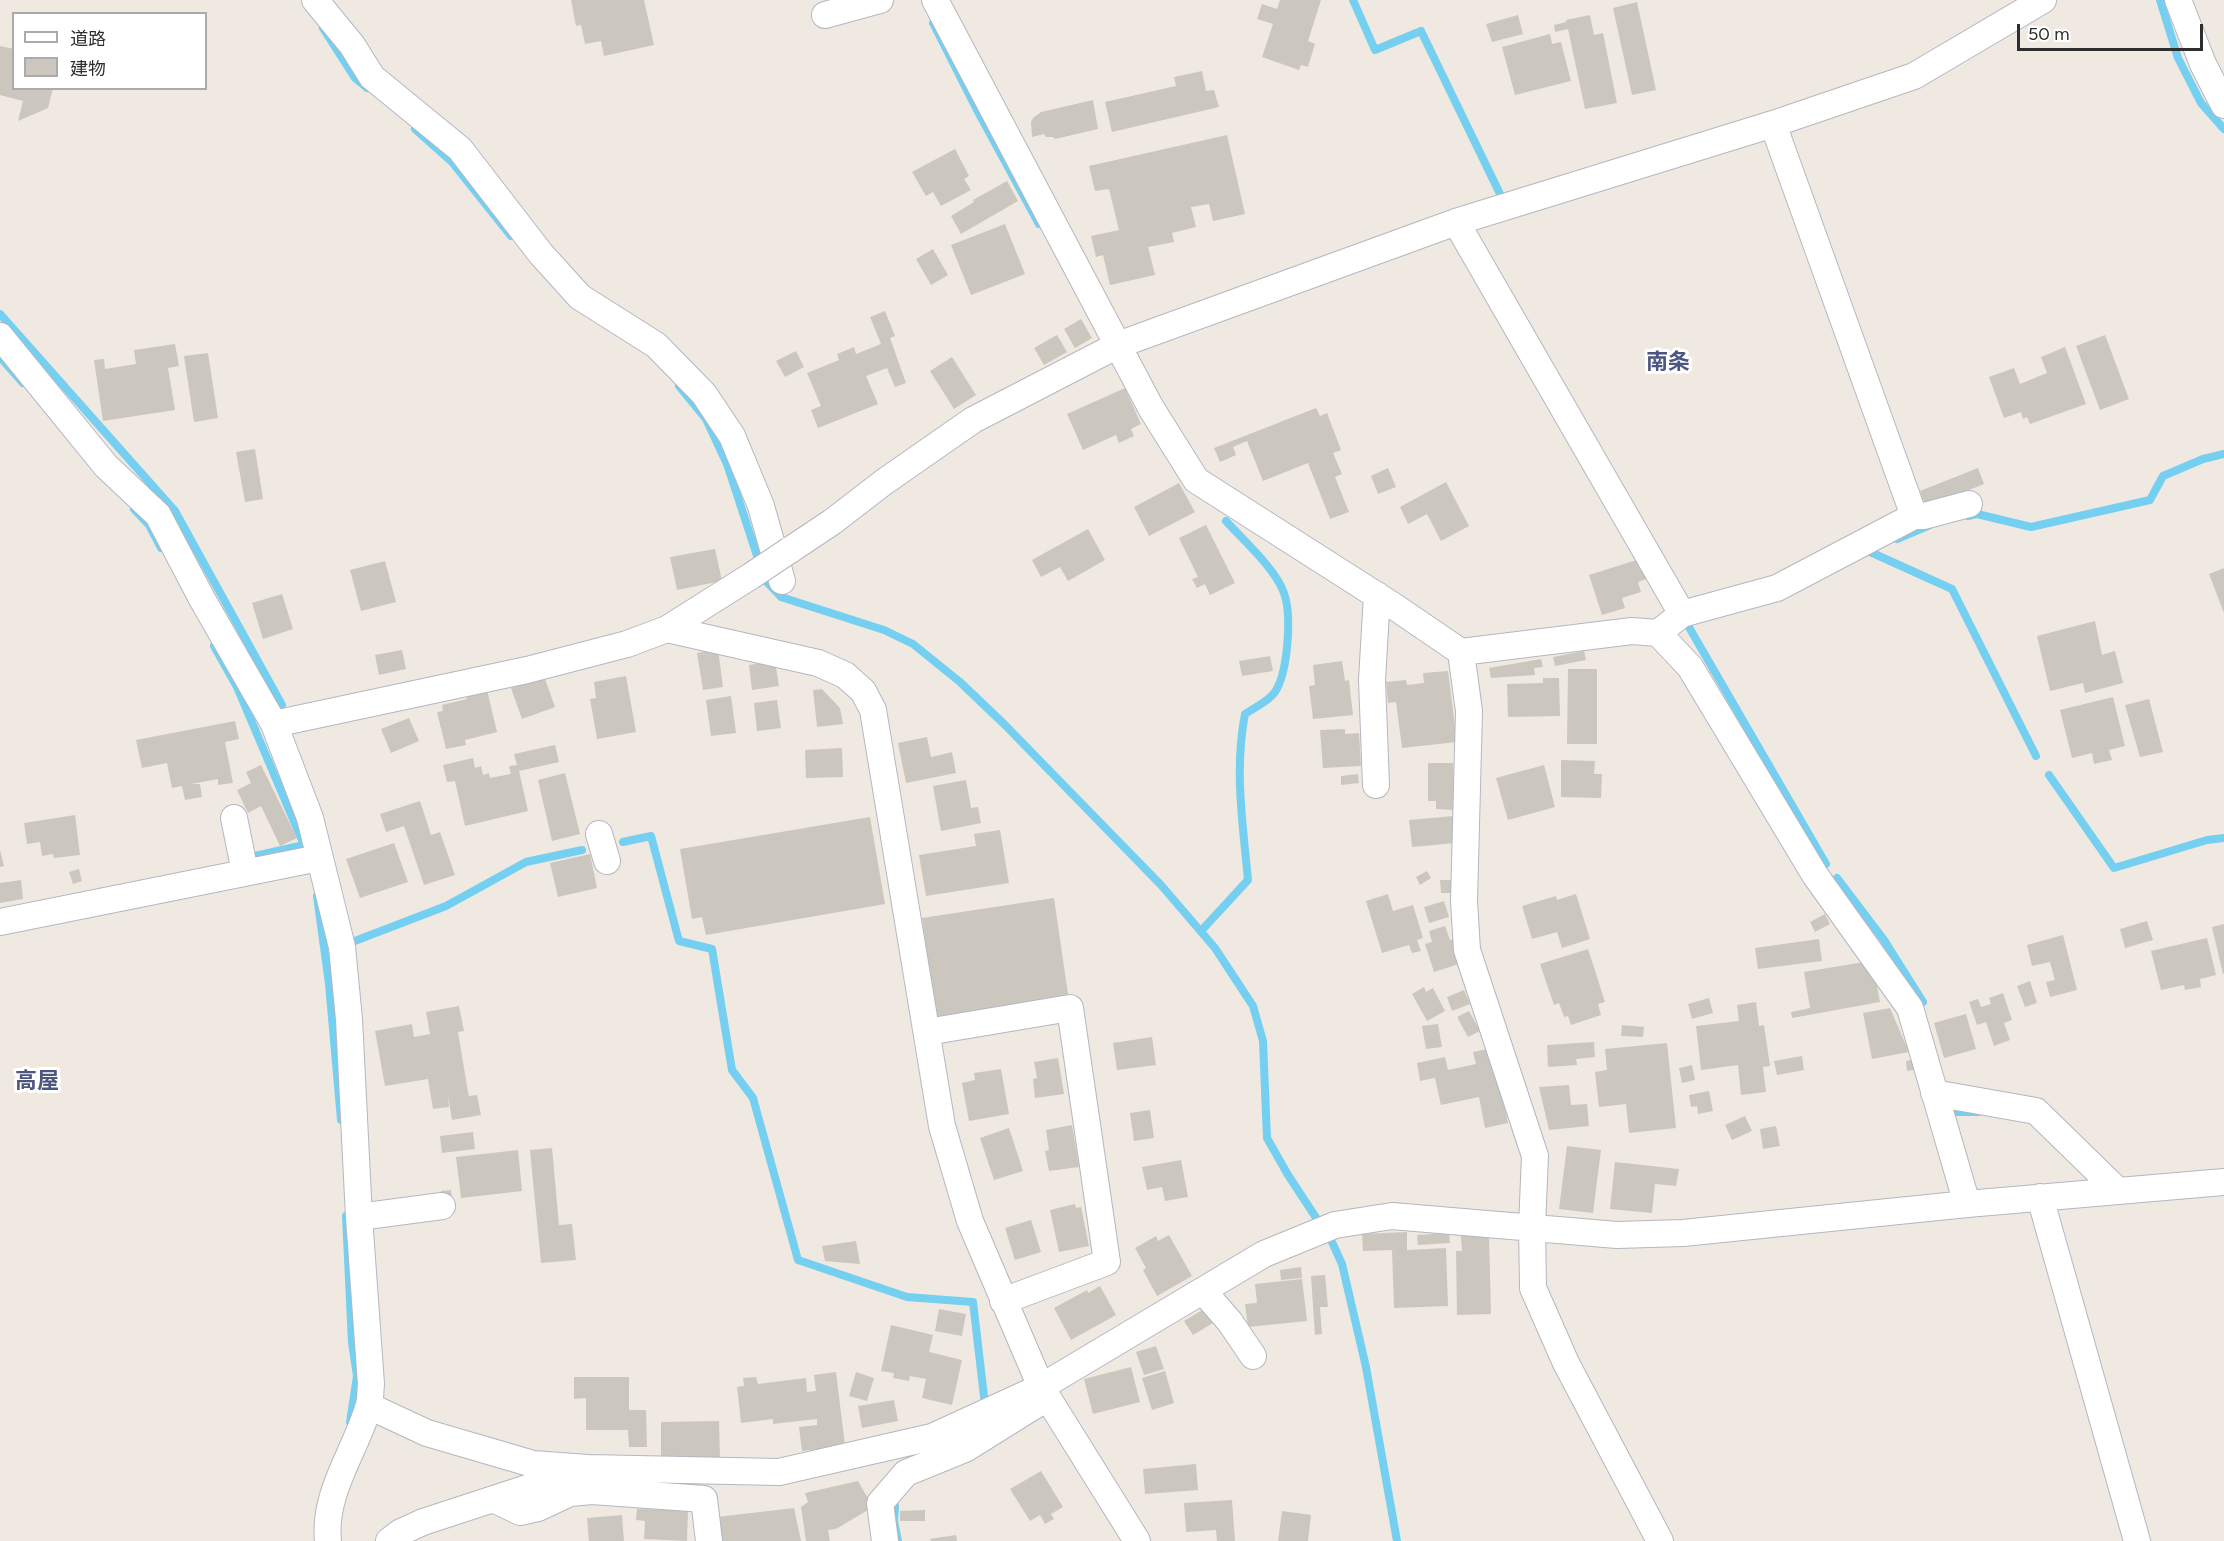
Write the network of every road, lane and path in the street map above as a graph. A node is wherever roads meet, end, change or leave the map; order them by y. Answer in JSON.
{"nodes":[{"id":1,"x":315,"y":0,"type":"edge"},
{"id":2,"x":880,"y":0,"type":"edge"},
{"id":3,"x":935,"y":0,"type":"edge"},
{"id":4,"x":2043,"y":0,"type":"edge"},
{"id":5,"x":2178,"y":0,"type":"edge"},
{"id":6,"x":825,"y":15,"type":"dead end"},
{"id":7,"x":2224,"y":105,"type":"edge"},
{"id":8,"x":1773,"y":124,"type":"junction"},
{"id":9,"x":1456,"y":222,"type":"junction"},
{"id":10,"x":0,"y":336,"type":"edge"},
{"id":11,"x":1118,"y":345,"type":"junction"},
{"id":12,"x":1969,"y":504,"type":"dead end"},
{"id":13,"x":1914,"y":516,"type":"junction"},
{"id":14,"x":782,"y":582,"type":"dead end"},
{"id":15,"x":1377,"y":595,"type":"junction"},
{"id":16,"x":1682,"y":614,"type":"junction"},
{"id":17,"x":667,"y":629,"type":"junction"},
{"id":18,"x":1658,"y":633,"type":"junction"},
{"id":19,"x":1461,"y":652,"type":"junction"},
{"id":20,"x":274,"y":724,"type":"junction"},
{"id":21,"x":1376,"y":785,"type":"dead end"},
{"id":22,"x":234,"y":818,"type":"dead end"},
{"id":23,"x":599,"y":834,"type":"dead end"},
{"id":24,"x":319,"y":858,"type":"junction"},
{"id":25,"x":607,"y":861,"type":"dead end"},
{"id":26,"x":245,"y":872,"type":"junction"},
{"id":27,"x":0,"y":922,"type":"edge"},
{"id":28,"x":927,"y":1032,"type":"junction"},
{"id":29,"x":1934,"y":1093,"type":"junction"},
{"id":30,"x":2224,"y":1182,"type":"edge"},
{"id":31,"x":2118,"y":1191,"type":"junction"},
{"id":32,"x":2040,"y":1197,"type":"junction"},
{"id":33,"x":1967,"y":1204,"type":"junction"},
{"id":34,"x":442,"y":1206,"type":"dead end"},
{"id":35,"x":358,"y":1217,"type":"junction"},
{"id":36,"x":1532,"y":1226,"type":"junction"},
{"id":37,"x":1203,"y":1291,"type":"junction"},
{"id":38,"x":1003,"y":1301,"type":"junction"},
{"id":39,"x":1253,"y":1356,"type":"dead end"},
{"id":40,"x":1044,"y":1393,"type":"junction"},
{"id":41,"x":369,"y":1406,"type":"junction"},
{"id":42,"x":588,"y":1468,"type":"junction"},
{"id":43,"x":495,"y":1500,"type":"junction"},
{"id":44,"x":328,"y":1541,"type":"edge"},
{"id":45,"x":389,"y":1541,"type":"edge"},
{"id":46,"x":709,"y":1541,"type":"edge"},
{"id":47,"x":885,"y":1541,"type":"edge"},
{"id":48,"x":1137,"y":1541,"type":"edge"},
{"id":49,"x":1660,"y":1541,"type":"edge"},
{"id":50,"x":2137,"y":1541,"type":"edge"}],
"edges":[{"from":1,"to":14,"type":"street"},
{"from":2,"to":6,"type":"street"},
{"from":3,"to":11,"type":"street"},
{"from":4,"to":8,"type":"street"},
{"from":5,"to":7,"type":"street"},
{"from":8,"to":9,"type":"street"},
{"from":8,"to":13,"type":"street"},
{"from":9,"to":11,"type":"street"},
{"from":9,"to":16,"type":"street"},
{"from":10,"to":20,"type":"street"},
{"from":11,"to":15,"type":"street"},
{"from":11,"to":17,"type":"street","bridge":true},
{"from":12,"to":13,"type":"street"},
{"from":13,"to":16,"type":"street"},
{"from":15,"to":19,"type":"street"},
{"from":15,"to":21,"type":"street"},
{"from":16,"to":18,"type":"street"},
{"from":17,"to":20,"type":"street"},
{"from":17,"to":28,"type":"street"},
{"from":18,"to":19,"type":"street"},
{"from":18,"to":29,"type":"street"},
{"from":19,"to":36,"type":"street"},
{"from":20,"to":24,"type":"street"},
{"from":22,"to":26,"type":"street"},
{"from":23,"to":25,"type":"street"},
{"from":24,"to":26,"type":"street"},
{"from":24,"to":35,"type":"street"},
{"from":26,"to":27,"type":"street"},
{"from":28,"to":38,"type":"street"},
{"from":28,"to":38,"type":"street"},
{"from":29,"to":31,"type":"street"},
{"from":29,"to":33,"type":"street"},
{"from":30,"to":31,"type":"street"},
{"from":31,"to":32,"type":"street"},
{"from":32,"to":33,"type":"street"},
{"from":32,"to":50,"type":"street"},
{"from":33,"to":36,"type":"street"},
{"from":34,"to":35,"type":"street"},
{"from":35,"to":41,"type":"street"},
{"from":36,"to":37,"type":"street"},
{"from":36,"to":49,"type":"street"},
{"from":37,"to":39,"type":"street"},
{"from":37,"to":40,"type":"street"},
{"from":38,"to":40,"type":"street"},
{"from":40,"to":42,"type":"street"},
{"from":40,"to":47,"type":"street"},
{"from":40,"to":48,"type":"street"},
{"from":41,"to":42,"type":"street"},
{"from":41,"to":44,"type":"street"},
{"from":42,"to":43,"type":"street"},
{"from":43,"to":45,"type":"street"},
{"from":43,"to":46,"type":"street"}]}
